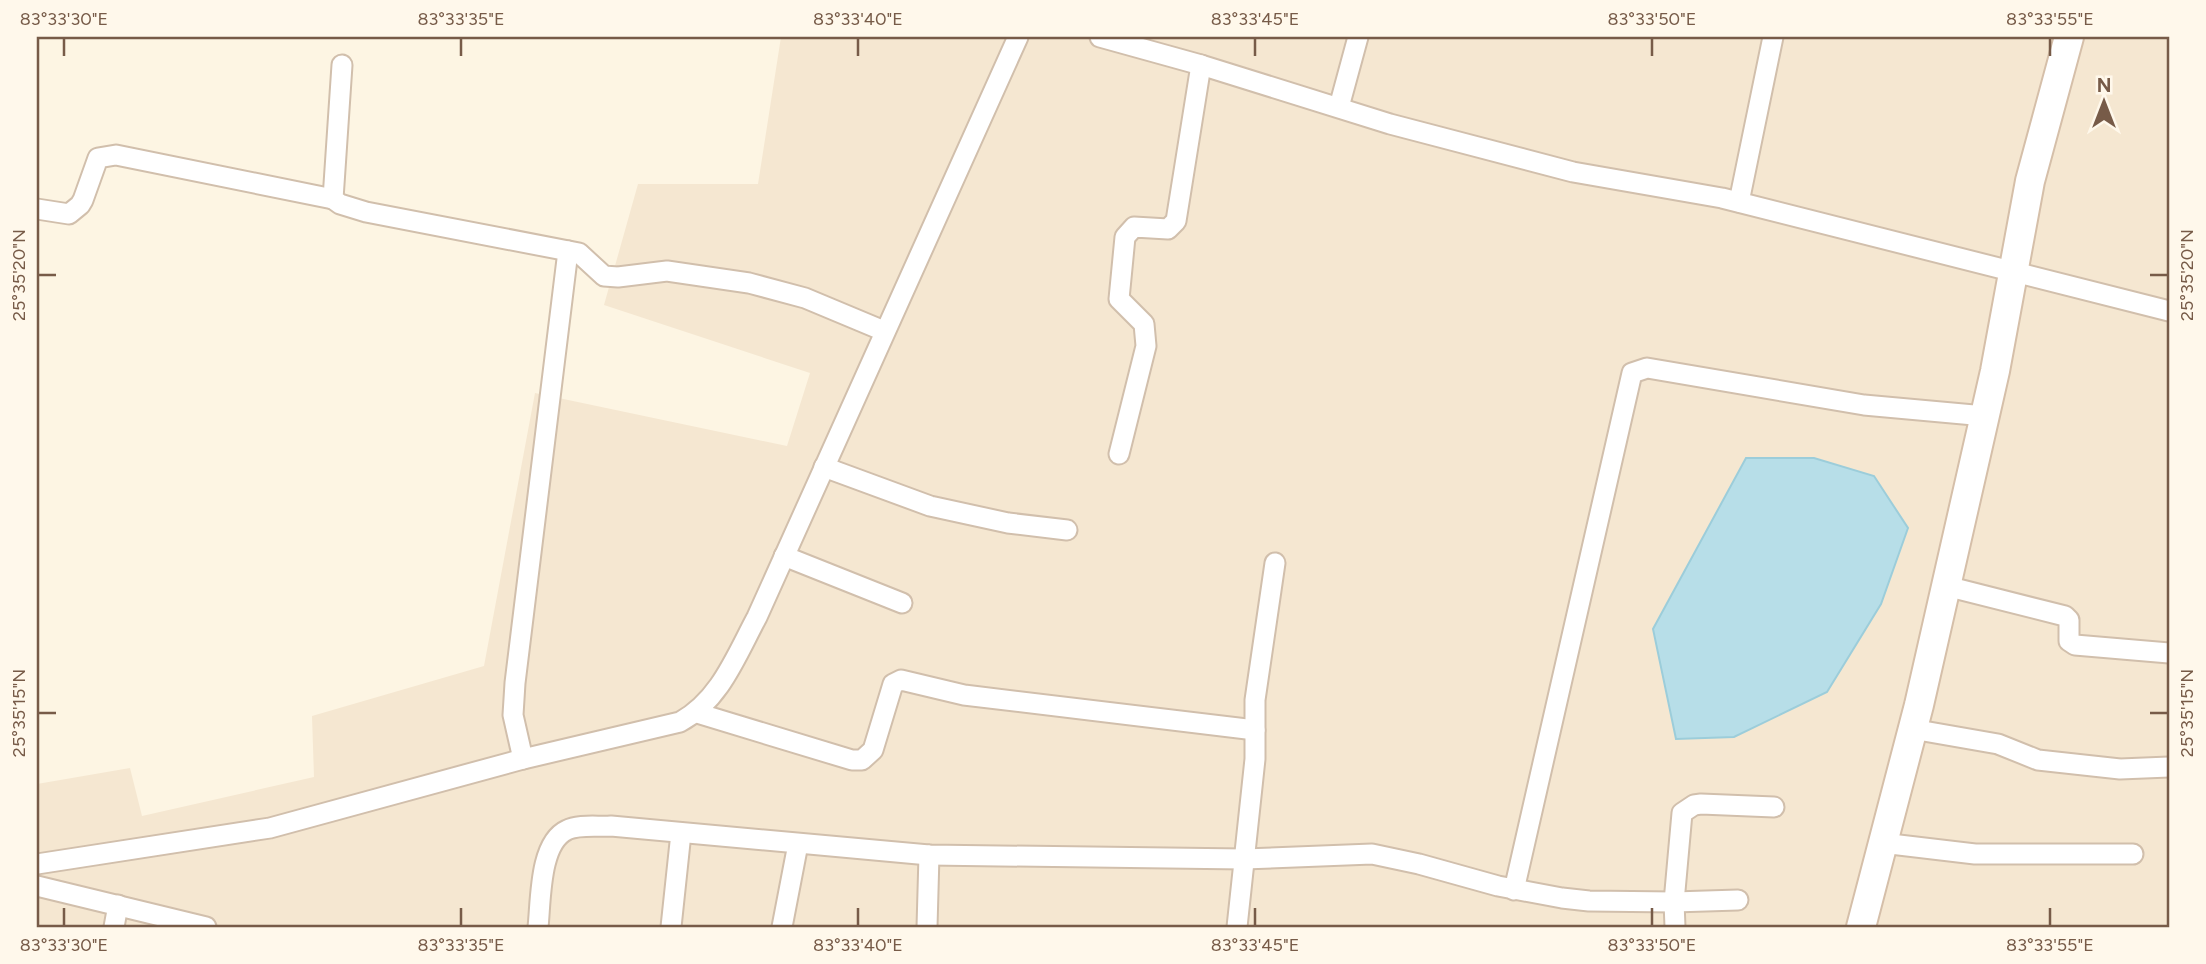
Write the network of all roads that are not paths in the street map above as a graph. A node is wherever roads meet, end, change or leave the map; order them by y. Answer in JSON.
{"nodes":[{"id":1,"x":1018,"y":37,"type":"edge"},
{"id":2,"x":1100,"y":37,"type":"edge"},
{"id":3,"x":1359,"y":37,"type":"edge"},
{"id":4,"x":1773,"y":37,"type":"edge"},
{"id":5,"x":2069,"y":37,"type":"edge"},
{"id":6,"x":342,"y":65,"type":"dead end"},
{"id":7,"x":1201,"y":65,"type":"junction"},
{"id":8,"x":1339,"y":107,"type":"junction"},
{"id":9,"x":333,"y":199,"type":"junction"},
{"id":10,"x":1739,"y":202,"type":"junction"},
{"id":11,"x":37,"y":209,"type":"edge"},
{"id":12,"x":568,"y":251,"type":"junction"},
{"id":13,"x":2012,"y":271,"type":"junction"},
{"id":14,"x":2169,"y":311,"type":"edge"},
{"id":15,"x":884,"y":331,"type":"junction"},
{"id":16,"x":1984,"y":416,"type":"junction"},
{"id":17,"x":1119,"y":454,"type":"dead end"},
{"id":18,"x":824,"y":467,"type":"junction"},
{"id":19,"x":1067,"y":530,"type":"dead end"},
{"id":20,"x":784,"y":556,"type":"junction"},
{"id":21,"x":1275,"y":563,"type":"dead end"},
{"id":22,"x":1946,"y":586,"type":"junction"},
{"id":23,"x":902,"y":603,"type":"dead end"},
{"id":24,"x":2169,"y":653,"type":"edge"},
{"id":25,"x":697,"y":713,"type":"junction"},
{"id":26,"x":1912,"y":729,"type":"junction"},
{"id":27,"x":1255,"y":730,"type":"junction"},
{"id":28,"x":523,"y":759,"type":"junction"},
{"id":29,"x":2169,"y":767,"type":"edge"},
{"id":30,"x":1774,"y":807,"type":"dead end"},
{"id":31,"x":681,"y":833,"type":"junction"},
{"id":32,"x":798,"y":844,"type":"junction"},
{"id":33,"x":1882,"y":844,"type":"junction"},
{"id":34,"x":2133,"y":854,"type":"dead end"},
{"id":35,"x":929,"y":855,"type":"junction"},
{"id":36,"x":1244,"y":859,"type":"junction"},
{"id":37,"x":37,"y":864,"type":"edge"},
{"id":38,"x":37,"y":886,"type":"edge"},
{"id":39,"x":1514,"y":890,"type":"junction"},
{"id":40,"x":1738,"y":900,"type":"dead end"},
{"id":41,"x":1674,"y":902,"type":"junction"},
{"id":42,"x":118,"y":905,"type":"junction"},
{"id":43,"x":114,"y":927,"type":"edge"},
{"id":44,"x":206,"y":927,"type":"edge"},
{"id":45,"x":538,"y":927,"type":"edge"},
{"id":46,"x":671,"y":927,"type":"edge"},
{"id":47,"x":782,"y":927,"type":"edge"},
{"id":48,"x":927,"y":927,"type":"edge"},
{"id":49,"x":1237,"y":927,"type":"edge"},
{"id":50,"x":1675,"y":927,"type":"edge"},
{"id":51,"x":1861,"y":927,"type":"edge"}],
"edges":[{"from":1,"to":15,"type":"street"},
{"from":2,"to":7,"type":"street"},
{"from":3,"to":8,"type":"street"},
{"from":4,"to":10,"type":"street"},
{"from":5,"to":13,"type":"street"},
{"from":6,"to":9,"type":"street"},
{"from":7,"to":8,"type":"street"},
{"from":7,"to":17,"type":"street"},
{"from":8,"to":10,"type":"street"},
{"from":9,"to":11,"type":"street"},
{"from":9,"to":12,"type":"street"},
{"from":10,"to":13,"type":"street"},
{"from":12,"to":15,"type":"street"},
{"from":12,"to":28,"type":"street"},
{"from":13,"to":14,"type":"street"},
{"from":13,"to":16,"type":"street"},
{"from":15,"to":18,"type":"street"},
{"from":16,"to":22,"type":"street"},
{"from":16,"to":39,"type":"street"},
{"from":18,"to":19,"type":"street"},
{"from":18,"to":20,"type":"street"},
{"from":20,"to":23,"type":"street"},
{"from":20,"to":25,"type":"street"},
{"from":21,"to":27,"type":"street"},
{"from":22,"to":24,"type":"street"},
{"from":22,"to":26,"type":"street"},
{"from":25,"to":27,"type":"street"},
{"from":25,"to":28,"type":"street"},
{"from":26,"to":29,"type":"street"},
{"from":26,"to":33,"type":"street"},
{"from":27,"to":36,"type":"street"},
{"from":28,"to":37,"type":"street"},
{"from":30,"to":41,"type":"street"},
{"from":31,"to":32,"type":"street"},
{"from":31,"to":45,"type":"street"},
{"from":31,"to":46,"type":"street"},
{"from":32,"to":35,"type":"street"},
{"from":32,"to":47,"type":"street"},
{"from":33,"to":34,"type":"street"},
{"from":33,"to":51,"type":"street"},
{"from":35,"to":36,"type":"street"},
{"from":35,"to":48,"type":"street"},
{"from":36,"to":39,"type":"street"},
{"from":36,"to":49,"type":"street"},
{"from":38,"to":42,"type":"street"},
{"from":39,"to":41,"type":"street"},
{"from":40,"to":41,"type":"street"},
{"from":41,"to":50,"type":"street"},
{"from":42,"to":43,"type":"street"},
{"from":42,"to":44,"type":"street"}]}
